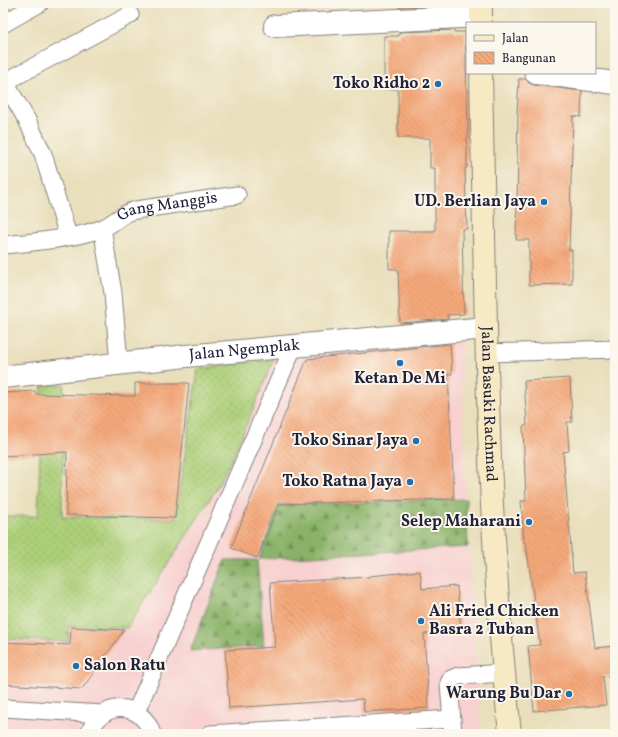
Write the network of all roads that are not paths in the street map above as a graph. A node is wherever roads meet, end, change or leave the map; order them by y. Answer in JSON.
{"nodes":[{"id":1,"x":40,"y":3,"type":"edge"},
{"id":2,"x":481,"y":14,"type":"edge"},
{"id":3,"x":130,"y":15,"type":"dead end"},
{"id":4,"x":3,"y":24,"type":"edge"},
{"id":5,"x":275,"y":26,"type":"dead end"},
{"id":6,"x":481,"y":74,"type":"edge"},
{"id":7,"x":544,"y":74,"type":"edge"},
{"id":8,"x":4,"y":81,"type":"edge"},
{"id":9,"x":615,"y":83,"type":"edge"},
{"id":10,"x":237,"y":194,"type":"dead end"},
{"id":11,"x":102,"y":228,"type":"junction"},
{"id":12,"x":68,"y":236,"type":"junction"},
{"id":13,"x":3,"y":245,"type":"edge"},
{"id":14,"x":486,"y":328,"type":"junction"},
{"id":15,"x":294,"y":345,"type":"junction"},
{"id":16,"x":615,"y":350,"type":"edge"},
{"id":17,"x":487,"y":353,"type":"junction"},
{"id":18,"x":119,"y":364,"type":"junction"},
{"id":19,"x":3,"y":377,"type":"edge"},
{"id":20,"x":504,"y":673,"type":"junction"},
{"id":21,"x":3,"y":708,"type":"edge"},
{"id":22,"x":136,"y":712,"type":"junction"},
{"id":23,"x":103,"y":714,"type":"junction"},
{"id":24,"x":453,"y":727,"type":"edge"},
{"id":25,"x":89,"y":734,"type":"edge"},
{"id":26,"x":152,"y":734,"type":"edge"},
{"id":27,"x":210,"y":734,"type":"edge"},
{"id":28,"x":510,"y":734,"type":"edge"}],
"edges":[{"from":1,"to":4,"type":"lane"},
{"from":2,"to":5,"type":"street"},
{"from":3,"to":8,"type":"lane"},
{"from":6,"to":14,"type":"main road","name":"Jalan Basuki Rachmad"},
{"from":7,"to":9,"type":"street"},
{"from":8,"to":12,"type":"lane"},
{"from":10,"to":11,"type":"lane","name":"Gang Manggis"},
{"from":11,"to":12,"type":"lane","name":"Gang Manggis"},
{"from":11,"to":18,"type":"lane","name":"Gang Manggis"},
{"from":12,"to":13,"type":"lane","name":"Gang Manggis"},
{"from":14,"to":15,"type":"street","name":"Jalan Ngemplak"},
{"from":14,"to":17,"type":"main road","name":"Jalan Basuki Rachmad"},
{"from":15,"to":18,"type":"street","name":"Jalan Ngemplak"},
{"from":15,"to":22,"type":"lane"},
{"from":16,"to":17,"type":"lane"},
{"from":17,"to":20,"type":"main road","name":"Jalan Basuki Rachmad"},
{"from":18,"to":19,"type":"street","name":"Jalan Ngemplak"},
{"from":20,"to":24,"type":"lane"},
{"from":20,"to":28,"type":"main road","name":"Jalan Basuki Rachmad"},
{"from":21,"to":23,"type":"lane"},
{"from":22,"to":23,"type":"lane"},
{"from":22,"to":26,"type":"lane"},
{"from":23,"to":25,"type":"lane"},
{"from":24,"to":27,"type":"lane"}]}
